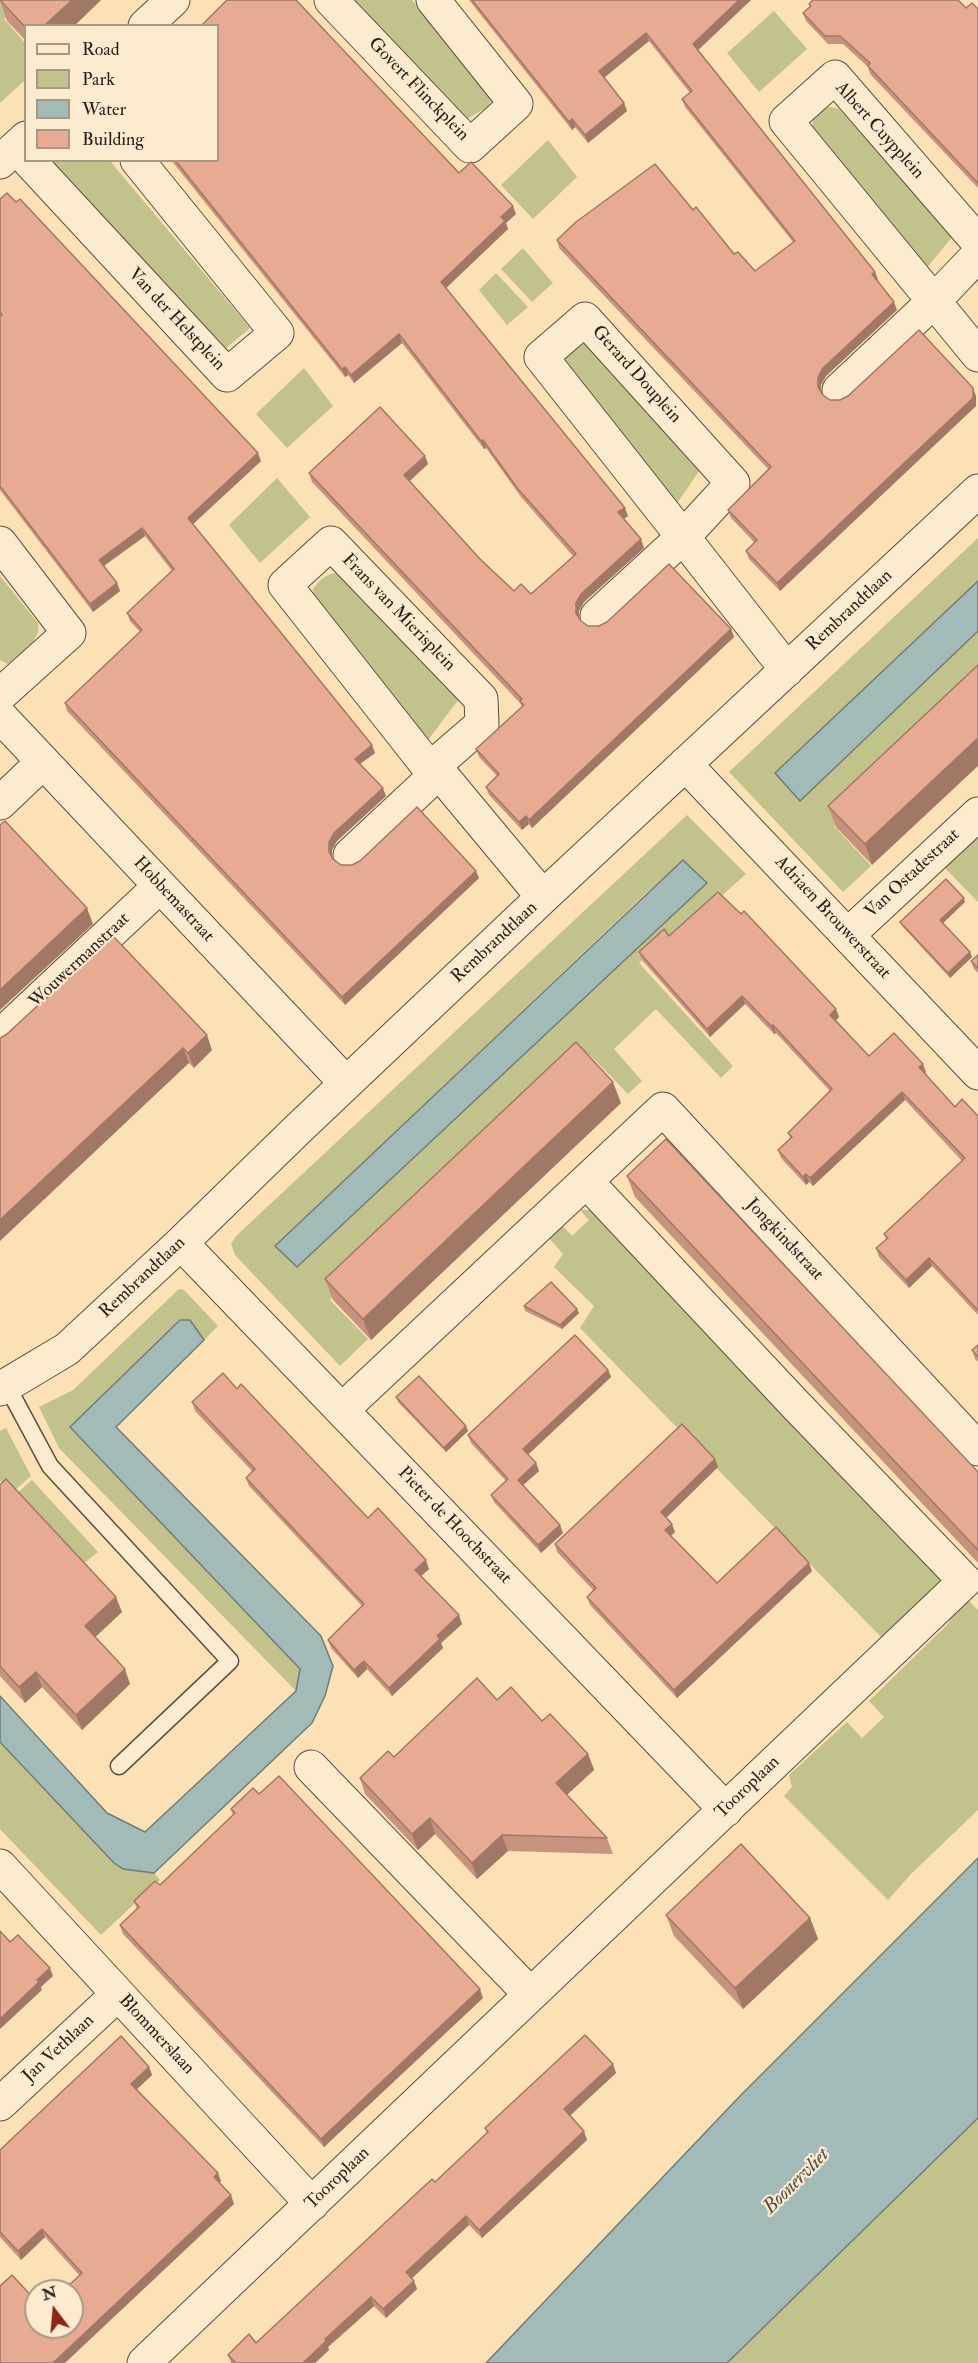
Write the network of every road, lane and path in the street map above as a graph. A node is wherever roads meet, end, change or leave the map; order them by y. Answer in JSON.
{"nodes":[{"id":1,"x":173,"y":0,"type":"edge"},
{"id":2,"x":331,"y":0,"type":"edge"},
{"id":3,"x":434,"y":0,"type":"edge"},
{"id":4,"x":147,"y":24,"type":"edge"},
{"id":5,"x":27,"y":162,"type":"edge"},
{"id":6,"x":139,"y":162,"type":"edge"},
{"id":7,"x":978,"y":242,"type":"edge"},
{"id":8,"x":978,"y":255,"type":"edge"},
{"id":9,"x":933,"y":302,"type":"junction"},
{"id":10,"x":978,"y":355,"type":"edge"},
{"id":11,"x":839,"y":390,"type":"dead end"},
{"id":12,"x":978,"y":491,"type":"edge"},
{"id":13,"x":683,"y":537,"type":"junction"},
{"id":14,"x":0,"y":543,"type":"edge"},
{"id":15,"x":597,"y":616,"type":"dead end"},
{"id":16,"x":787,"y":670,"type":"junction"},
{"id":17,"x":0,"y":695,"type":"edge"},
{"id":18,"x":0,"y":716,"type":"edge"},
{"id":19,"x":43,"y":762,"type":"junction"},
{"id":20,"x":685,"y":764,"type":"junction"},
{"id":21,"x":435,"y":771,"type":"junction"},
{"id":22,"x":0,"y":803,"type":"edge"},
{"id":23,"x":978,"y":814,"type":"edge"},
{"id":24,"x":350,"y":855,"type":"dead end"},
{"id":25,"x":159,"y":886,"type":"junction"},
{"id":26,"x":543,"y":897,"type":"junction"},
{"id":27,"x":848,"y":935,"type":"junction"},
{"id":28,"x":0,"y":1036,"type":"edge"},
{"id":29,"x":978,"y":1073,"type":"edge"},
{"id":30,"x":346,"y":1083,"type":"junction"},
{"id":31,"x":586,"y":1181,"type":"junction"},
{"id":32,"x":181,"y":1243,"type":"junction"},
{"id":33,"x":3,"y":1387,"type":"edge"},
{"id":34,"x":342,"y":1409,"type":"junction"},
{"id":35,"x":978,"y":1449,"type":"edge"},
{"id":36,"x":972,"y":1583,"type":"edge"},
{"id":37,"x":119,"y":1766,"type":"dead end"},
{"id":38,"x":310,"y":1767,"type":"dead end"},
{"id":39,"x":726,"y":1810,"type":"junction"},
{"id":40,"x":0,"y":1866,"type":"edge"},
{"id":41,"x":118,"y":1994,"type":"junction"},
{"id":42,"x":530,"y":1994,"type":"junction"},
{"id":43,"x":0,"y":2104,"type":"edge"},
{"id":44,"x":312,"y":2204,"type":"junction"},
{"id":45,"x":144,"y":2363,"type":"edge"}],
"edges":[{"from":1,"to":4,"type":"street"},
{"from":2,"to":3,"type":"street","name":"Govert Flinckplein"},
{"from":5,"to":6,"type":"street","name":"Van der Helstplein"},
{"from":7,"to":9,"type":"street","name":"Albert Cuypplein"},
{"from":8,"to":9,"type":"street"},
{"from":9,"to":10,"type":"street","name":"Albert Cuypplein"},
{"from":9,"to":11,"type":"street"},
{"from":12,"to":16,"type":"street","name":"Rembrandtlaan"},
{"from":13,"to":13,"type":"street","name":"Gerard Douplein"},
{"from":13,"to":15,"type":"street","name":"Gerard Douplein"},
{"from":13,"to":16,"type":"street","name":"Gerard Douplein"},
{"from":14,"to":17,"type":"street"},
{"from":16,"to":20,"type":"street","name":"Rembrandtlaan"},
{"from":18,"to":19,"type":"street","name":"Hobbemastraat"},
{"from":19,"to":22,"type":"street"},
{"from":19,"to":25,"type":"street","name":"Hobbemastraat"},
{"from":20,"to":26,"type":"street","name":"Rembrandtlaan"},
{"from":20,"to":27,"type":"street","name":"Adriaen Brouwerstraat"},
{"from":21,"to":21,"type":"street","name":"Frans van Mierisplein"},
{"from":21,"to":24,"type":"street","name":"Frans van Mierisplein"},
{"from":21,"to":26,"type":"street","name":"Frans van Mierisplein"},
{"from":23,"to":27,"type":"street","name":"Van Ostadestraat"},
{"from":25,"to":28,"type":"street","name":"Wouwermanstraat"},
{"from":25,"to":30,"type":"street","name":"Hobbemastraat"},
{"from":26,"to":30,"type":"street","name":"Rembrandtlaan"},
{"from":27,"to":29,"type":"street","name":"Adriaen Brouwerstraat"},
{"from":30,"to":32,"type":"street","name":"Rembrandtlaan"},
{"from":31,"to":34,"type":"street","name":"Jongkindstraat"},
{"from":31,"to":35,"type":"street","name":"Jongkindstraat"},
{"from":31,"to":36,"type":"street"},
{"from":32,"to":33,"type":"street","name":"Rembrandtlaan"},
{"from":32,"to":34,"type":"street","name":"Pieter de Hoochstraat"},
{"from":33,"to":37,"type":"lane","name":"Rembrandtlaan"},
{"from":34,"to":39,"type":"street","name":"Pieter de Hoochstraat"},
{"from":36,"to":39,"type":"street","name":"Tooroplaan"},
{"from":38,"to":42,"type":"street"},
{"from":39,"to":42,"type":"street","name":"Tooroplaan"},
{"from":40,"to":41,"type":"street","name":"Blommerslaan"},
{"from":41,"to":43,"type":"street","name":"Jan Vethlaan"},
{"from":41,"to":44,"type":"street","name":"Blommerslaan"},
{"from":42,"to":44,"type":"street","name":"Tooroplaan"},
{"from":44,"to":45,"type":"street","name":"Tooroplaan"}]}
